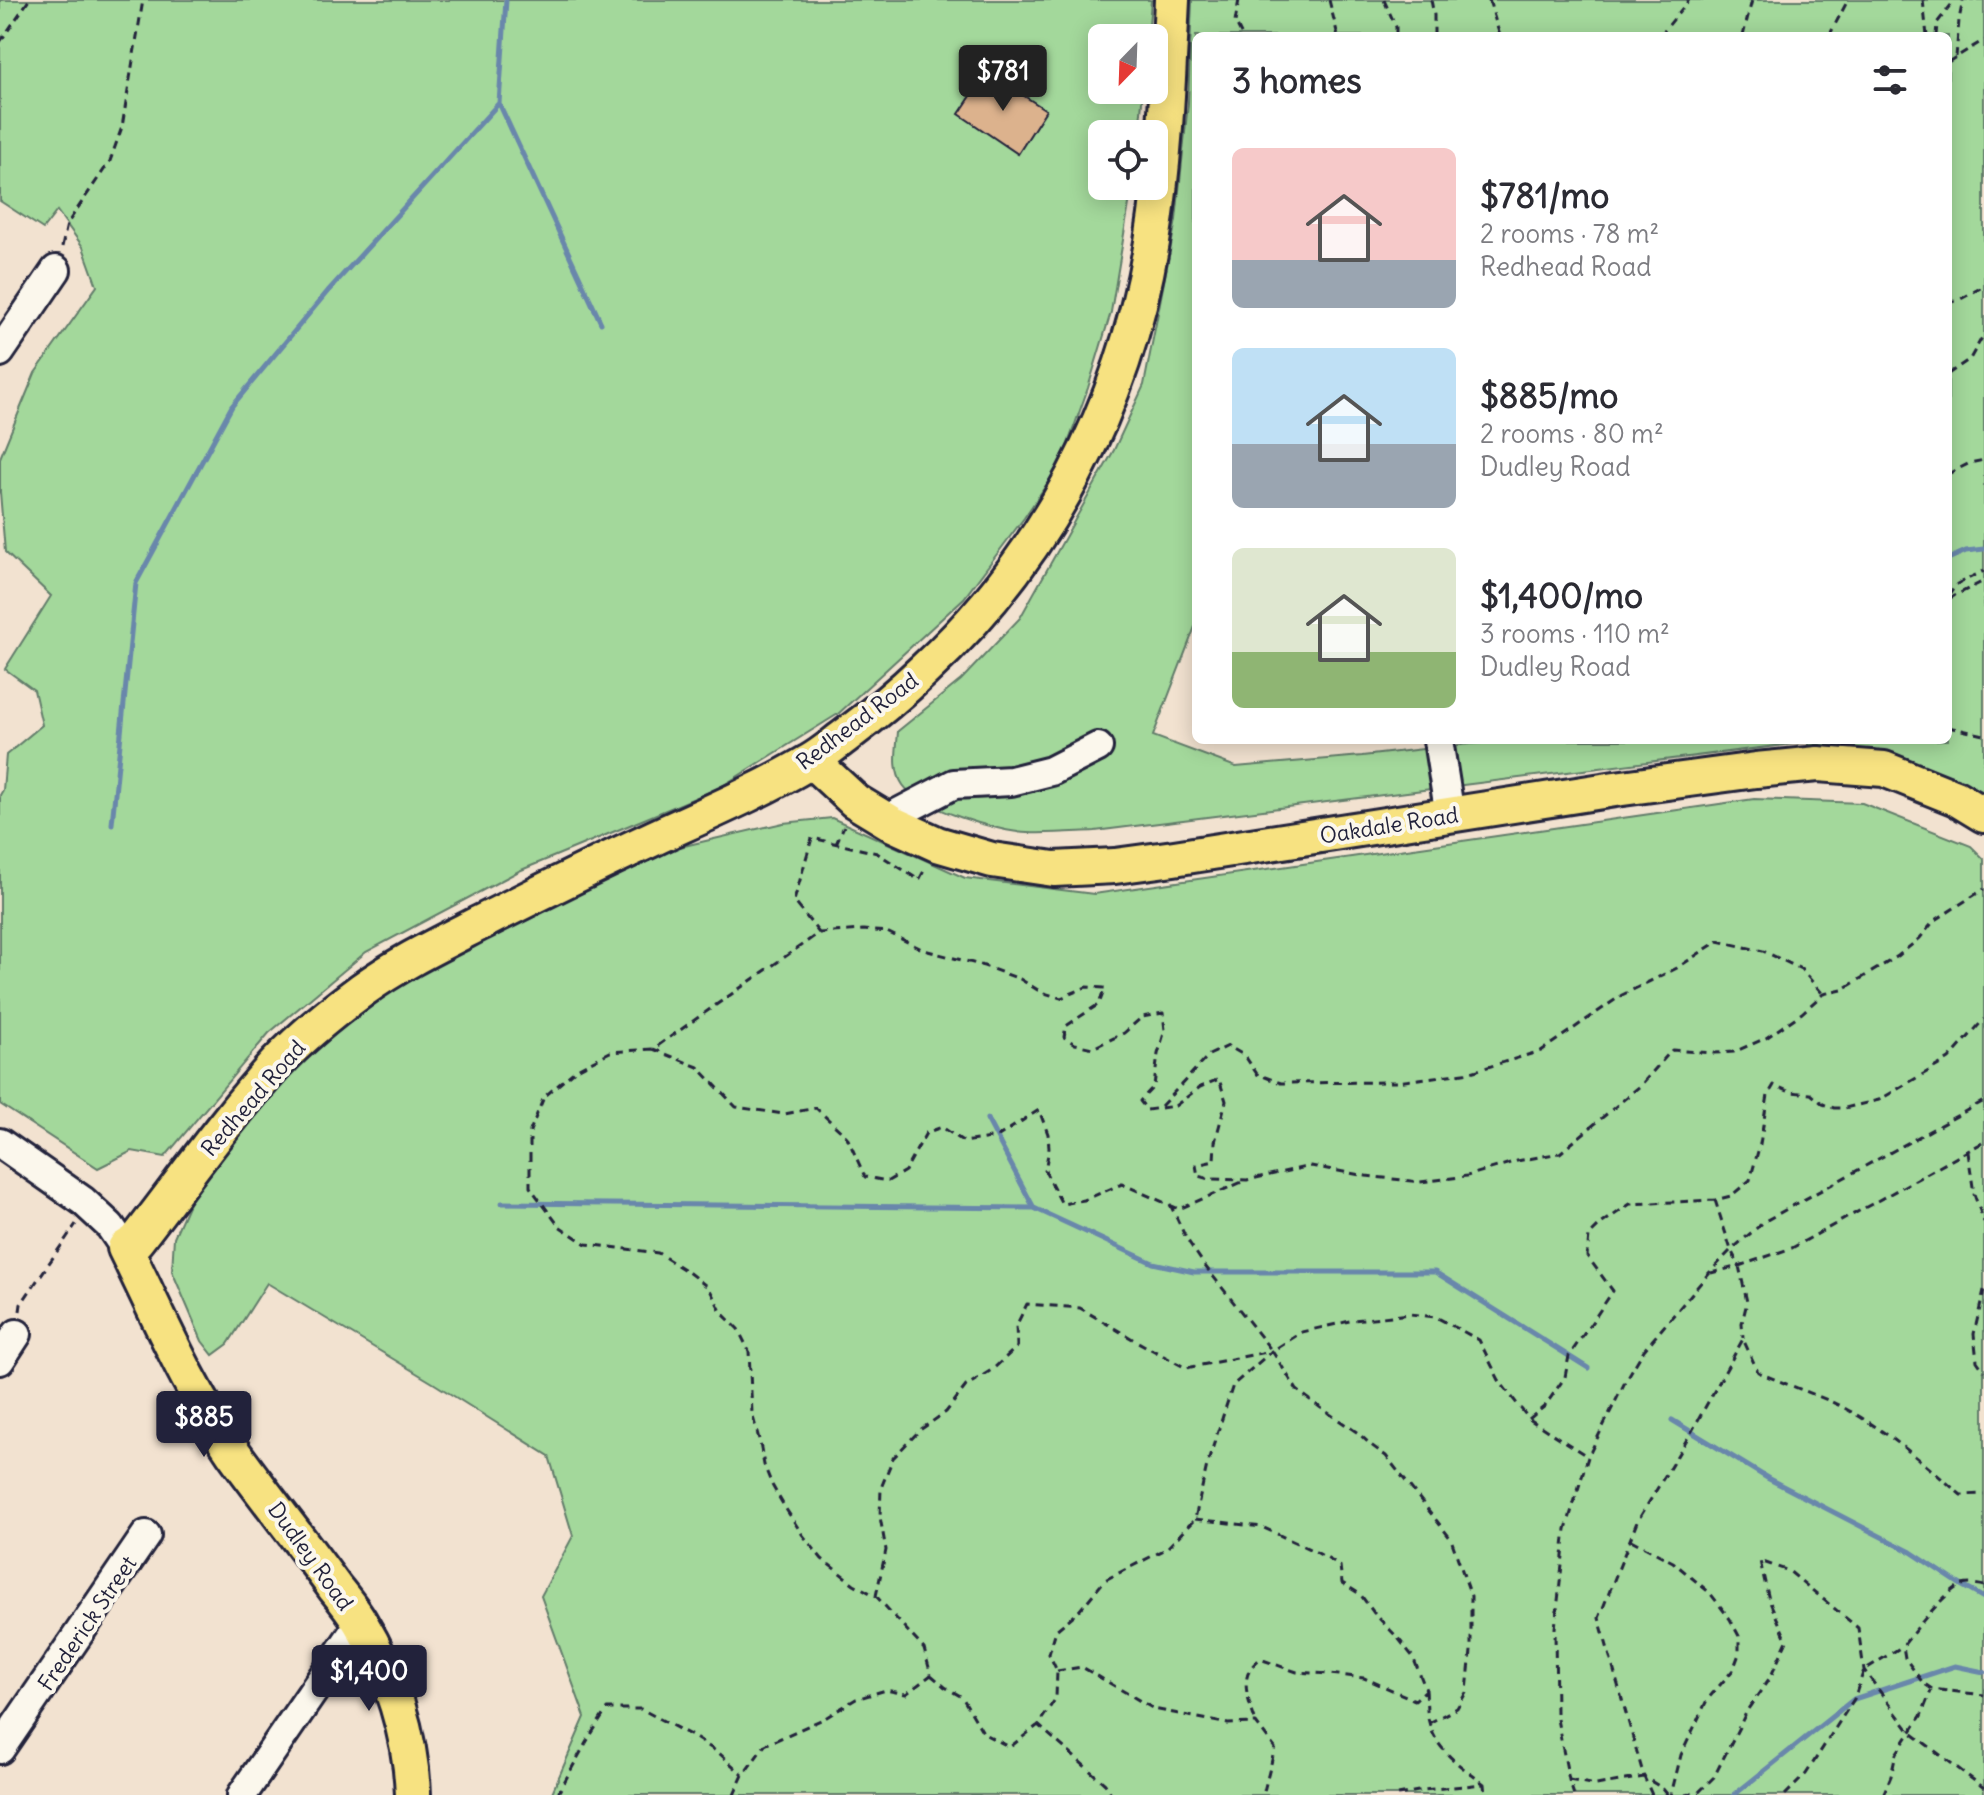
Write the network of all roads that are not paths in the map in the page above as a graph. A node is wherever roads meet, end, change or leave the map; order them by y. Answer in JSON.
{"nodes":[{"id":1,"x":1172,"y":0,"type":"edge"},
{"id":2,"x":56,"y":270,"type":"road end"},
{"id":3,"x":0,"y":352,"type":"edge"},
{"id":4,"x":1439,"y":744,"type":"edge"},
{"id":5,"x":1098,"y":747,"type":"dead end"},
{"id":6,"x":812,"y":761,"type":"junction"},
{"id":7,"x":1984,"y":815,"type":"edge"},
{"id":8,"x":1450,"y":816,"type":"junction"},
{"id":9,"x":885,"y":820,"type":"junction"},
{"id":10,"x":0,"y":1143,"type":"edge"},
{"id":11,"x":125,"y":1248,"type":"junction"},
{"id":12,"x":17,"y":1334,"type":"road end"},
{"id":13,"x":0,"y":1360,"type":"edge"},
{"id":14,"x":146,"y":1535,"type":"dead end"},
{"id":15,"x":360,"y":1623,"type":"junction"},
{"id":16,"x":0,"y":1749,"type":"edge"},
{"id":17,"x":242,"y":1795,"type":"edge"},
{"id":18,"x":413,"y":1795,"type":"edge"}],
"edges":[{"from":1,"to":6,"type":"main road","name":"Redhead Road"},
{"from":2,"to":3,"type":"street"},
{"from":4,"to":8,"type":"street"},
{"from":5,"to":9,"type":"street"},
{"from":6,"to":9,"type":"main road","name":"Oakdale Road"},
{"from":6,"to":11,"type":"main road","name":"Redhead Road"},
{"from":7,"to":8,"type":"main road","name":"Oakdale Road"},
{"from":8,"to":9,"type":"main road","name":"Oakdale Road"},
{"from":10,"to":11,"type":"street"},
{"from":11,"to":15,"type":"main road","name":"Dudley Road"},
{"from":12,"to":13,"type":"street"},
{"from":14,"to":16,"type":"street","name":"Frederick Street"},
{"from":15,"to":17,"type":"street"},
{"from":15,"to":18,"type":"main road","name":"Dudley Road"}]}
